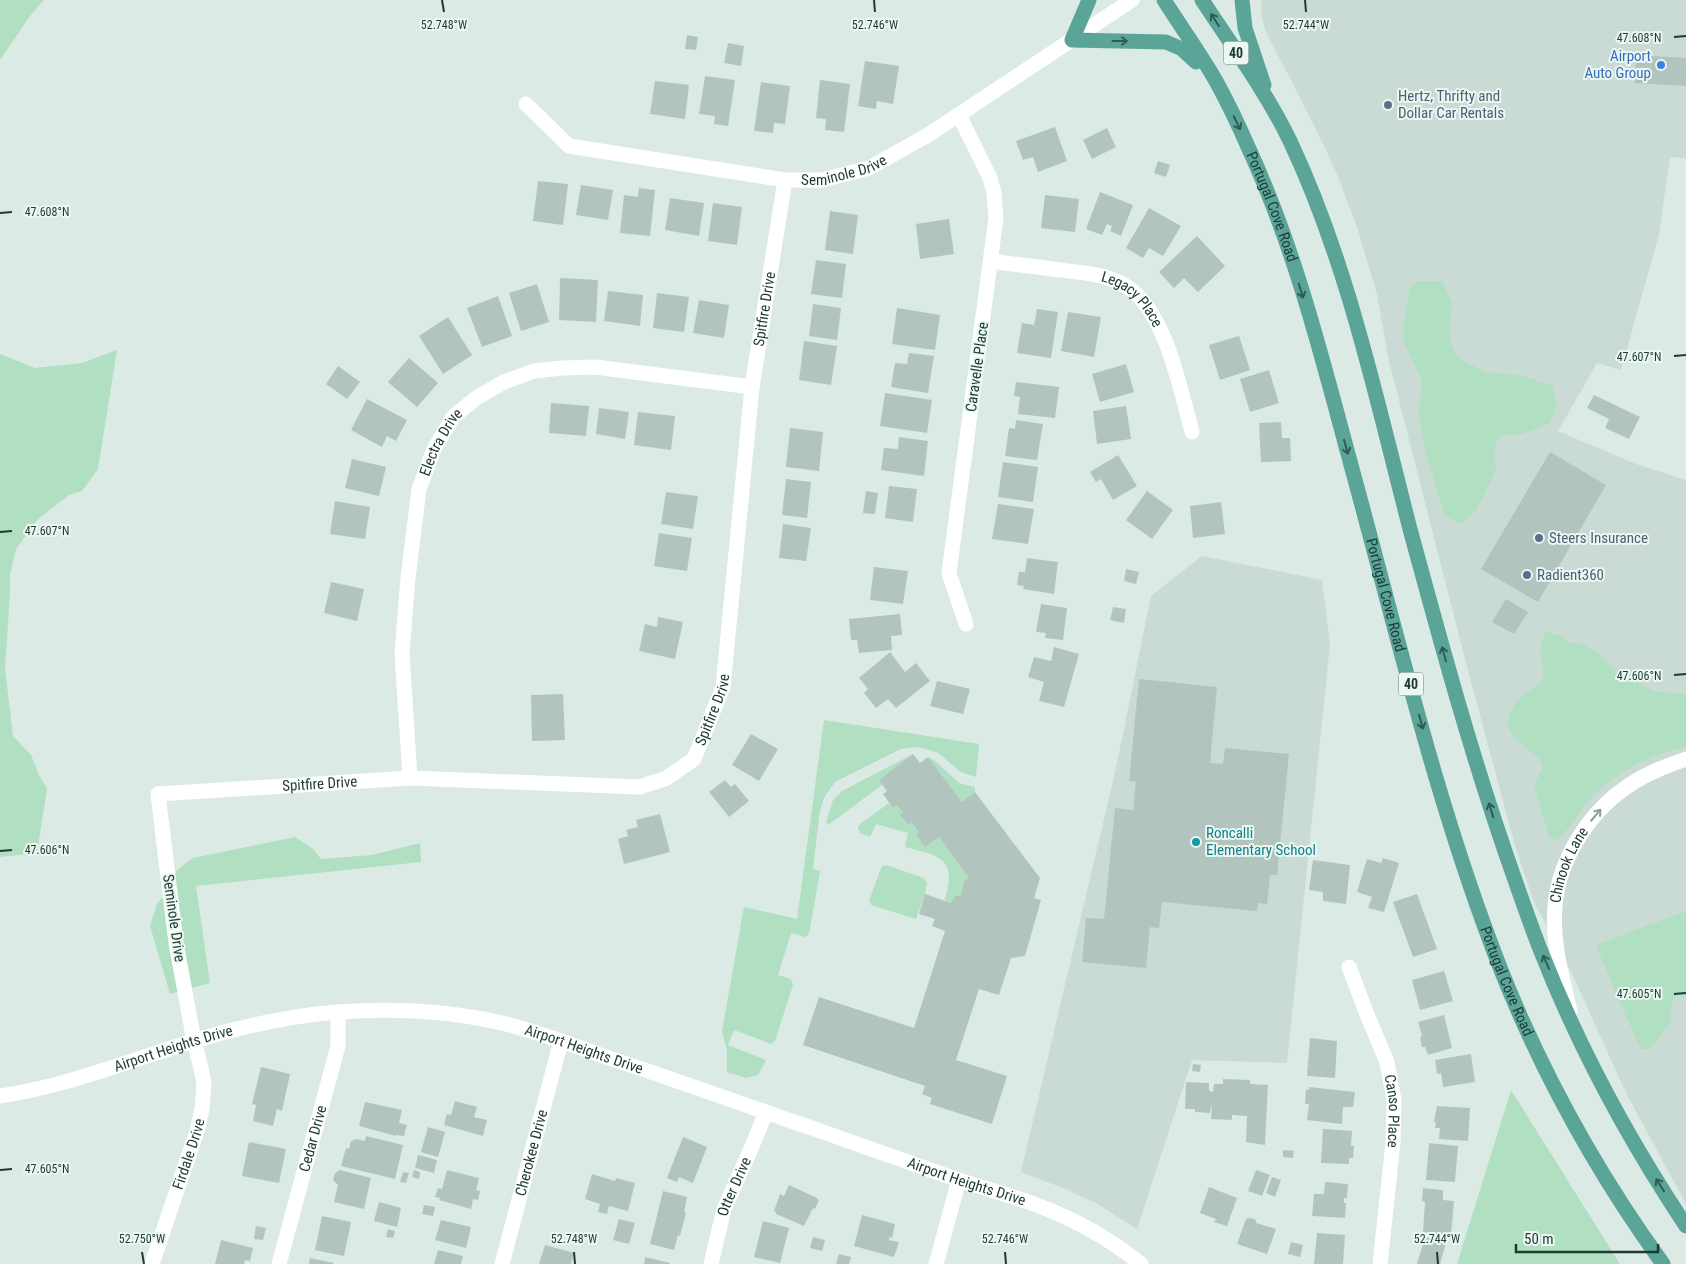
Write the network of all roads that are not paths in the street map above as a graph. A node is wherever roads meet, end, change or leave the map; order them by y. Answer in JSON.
{"nodes":[{"id":1,"x":1089,"y":0,"type":"edge"},
{"id":2,"x":1132,"y":0,"type":"edge"},
{"id":3,"x":1164,"y":0,"type":"edge"},
{"id":4,"x":1202,"y":0,"type":"edge"},
{"id":5,"x":1242,"y":0,"type":"edge"},
{"id":6,"x":1072,"y":40,"type":"junction"},
{"id":7,"x":1215,"y":80,"type":"junction"},
{"id":8,"x":526,"y":104,"type":"dead end"},
{"id":9,"x":1270,"y":105,"type":"junction"},
{"id":10,"x":960,"y":115,"type":"junction"},
{"id":11,"x":785,"y":180,"type":"junction"},
{"id":12,"x":991,"y":262,"type":"junction"},
{"id":13,"x":752,"y":387,"type":"junction"},
{"id":14,"x":1192,"y":432,"type":"dead end"},
{"id":15,"x":966,"y":624,"type":"dead end"},
{"id":16,"x":1686,"y":759,"type":"edge"},
{"id":17,"x":410,"y":778,"type":"junction"},
{"id":18,"x":158,"y":794,"type":"joint"},
{"id":19,"x":1349,"y":967,"type":"dead end"},
{"id":20,"x":338,"y":1012,"type":"junction"},
{"id":21,"x":1574,"y":1027,"type":"junction"},
{"id":22,"x":194,"y":1041,"type":"junction"},
{"id":23,"x":561,"y":1042,"type":"junction"},
{"id":24,"x":0,"y":1096,"type":"edge"},
{"id":25,"x":766,"y":1112,"type":"junction"},
{"id":26,"x":959,"y":1180,"type":"junction"},
{"id":27,"x":1686,"y":1226,"type":"edge"},
{"id":28,"x":152,"y":1264,"type":"edge"},
{"id":29,"x":279,"y":1264,"type":"edge"},
{"id":30,"x":502,"y":1264,"type":"edge"},
{"id":31,"x":711,"y":1264,"type":"edge"},
{"id":32,"x":936,"y":1264,"type":"edge"},
{"id":33,"x":1141,"y":1264,"type":"edge"},
{"id":34,"x":1380,"y":1264,"type":"edge"},
{"id":35,"x":1663,"y":1264,"type":"edge"}],
"edges":[{"from":1,"to":6,"type":"main road"},
{"from":2,"to":6,"type":"street","name":"Seminole Drive"},
{"from":3,"to":7,"type":"main road","name":"Portugal Cove Road","number":"40"},
{"from":9,"to":4,"type":"main road","number":"40","one_way":true},
{"from":5,"to":9,"type":"main road"},
{"from":6,"to":7,"type":"main road","one_way":true},
{"from":6,"to":10,"type":"street","name":"Seminole Drive"},
{"from":7,"to":35,"type":"main road","name":"Portugal Cove Road","number":"40","one_way":true},
{"from":8,"to":11,"type":"street","name":"Seminole Drive"},
{"from":21,"to":9,"type":"main road","number":"40","one_way":true},
{"from":10,"to":11,"type":"street","name":"Seminole Drive"},
{"from":10,"to":12,"type":"street","name":"Caravelle Place"},
{"from":11,"to":13,"type":"street","name":"Spitfire Drive"},
{"from":12,"to":14,"type":"street","name":"Legacy Place"},
{"from":12,"to":15,"type":"street","name":"Caravelle Place"},
{"from":13,"to":17,"type":"street","name":"Spitfire Drive"},
{"from":13,"to":17,"type":"street","name":"Electra Drive"},
{"from":21,"to":16,"type":"street","name":"Chinook Lane","one_way":true},
{"from":17,"to":18,"type":"street","name":"Spitfire Drive"},
{"from":18,"to":22,"type":"street","name":"Seminole Drive"},
{"from":19,"to":34,"type":"street","name":"Canso Place"},
{"from":20,"to":22,"type":"street","name":"Airport Heights Drive"},
{"from":20,"to":23,"type":"street","name":"Airport Heights Drive"},
{"from":20,"to":29,"type":"street","name":"Cedar Drive"},
{"from":27,"to":21,"type":"main road","number":"40","one_way":true},
{"from":22,"to":24,"type":"street","name":"Airport Heights Drive"},
{"from":22,"to":28,"type":"street","name":"Firdale Drive"},
{"from":23,"to":25,"type":"street","name":"Airport Heights Drive"},
{"from":23,"to":30,"type":"street","name":"Cherokee Drive"},
{"from":25,"to":26,"type":"street","name":"Airport Heights Drive"},
{"from":25,"to":31,"type":"street","name":"Otter Drive"},
{"from":26,"to":32,"type":"street"},
{"from":26,"to":33,"type":"street","name":"Airport Heights Drive"}]}
